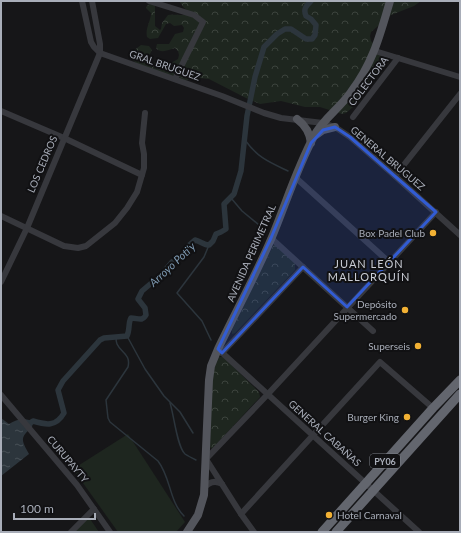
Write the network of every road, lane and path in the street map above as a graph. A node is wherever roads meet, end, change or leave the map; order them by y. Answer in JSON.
{"nodes":[{"id":1,"x":82,"y":1,"type":"edge"},
{"id":2,"x":92,"y":1,"type":"edge"},
{"id":3,"x":149,"y":1,"type":"edge"},
{"id":4,"x":390,"y":1,"type":"edge"},
{"id":5,"x":375,"y":51,"type":"junction"},
{"id":6,"x":100,"y":53,"type":"junction"},
{"id":7,"x":398,"y":58,"type":"junction"},
{"id":8,"x":460,"y":76,"type":"edge"},
{"id":9,"x":175,"y":79,"type":"junction"},
{"id":10,"x":460,"y":94,"type":"edge"},
{"id":11,"x":222,"y":96,"type":"joint"},
{"id":12,"x":336,"y":110,"type":"junction"},
{"id":13,"x":1,"y":112,"type":"edge"},
{"id":14,"x":145,"y":114,"type":"dead end"},
{"id":15,"x":353,"y":117,"type":"dead end"},
{"id":16,"x":297,"y":119,"type":"junction"},
{"id":17,"x":323,"y":123,"type":"junction"},
{"id":18,"x":336,"y":128,"type":"junction"},
{"id":19,"x":64,"y":138,"type":"junction"},
{"id":20,"x":312,"y":141,"type":"junction"},
{"id":21,"x":142,"y":175,"type":"junction"},
{"id":22,"x":395,"y":176,"type":"junction"},
{"id":23,"x":295,"y":178,"type":"junction"},
{"id":24,"x":436,"y":212,"type":"junction"},
{"id":25,"x":1,"y":216,"type":"edge"},
{"id":26,"x":27,"y":228,"type":"junction"},
{"id":27,"x":460,"y":235,"type":"edge"},
{"id":28,"x":271,"y":238,"type":"junction"},
{"id":29,"x":389,"y":262,"type":"junction"},
{"id":30,"x":303,"y":267,"type":"junction"},
{"id":31,"x":1,"y":282,"type":"edge"},
{"id":32,"x":347,"y":308,"type":"junction"},
{"id":33,"x":373,"y":331,"type":"dead end"},
{"id":34,"x":220,"y":351,"type":"junction"},
{"id":35,"x":460,"y":380,"type":"edge"},
{"id":36,"x":450,"y":390,"type":"junction"},
{"id":37,"x":268,"y":394,"type":"junction"},
{"id":38,"x":1,"y":395,"type":"edge"},
{"id":39,"x":459,"y":397,"type":"edge"},
{"id":40,"x":433,"y":408,"type":"junction"},
{"id":41,"x":314,"y":436,"type":"junction"},
{"id":42,"x":206,"y":459,"type":"junction"},
{"id":43,"x":365,"y":483,"type":"junction"},
{"id":44,"x":222,"y":484,"type":"junction"},
{"id":45,"x":204,"y":488,"type":"junction"},
{"id":46,"x":374,"y":491,"type":"junction"},
{"id":47,"x":94,"y":509,"type":"junction"},
{"id":48,"x":241,"y":514,"type":"junction"},
{"id":49,"x":71,"y":532,"type":"edge"},
{"id":50,"x":110,"y":532,"type":"edge"},
{"id":51,"x":187,"y":532,"type":"edge"},
{"id":52,"x":254,"y":532,"type":"edge"},
{"id":53,"x":322,"y":532,"type":"edge"},
{"id":54,"x":336,"y":532,"type":"edge"},
{"id":55,"x":419,"y":532,"type":"edge"}],
"edges":[{"from":1,"to":6,"type":"street"},
{"from":2,"to":6,"type":"street"},
{"from":3,"to":9,"type":"street"},
{"from":4,"to":5,"type":"main road","name":"AVENIDA PERIMETRAL"},
{"from":5,"to":7,"type":"street"},
{"from":5,"to":12,"type":"main road","name":"AVENIDA PERIMETRAL"},
{"from":6,"to":9,"type":"street","name":"GRAL BRUGUEZ"},
{"from":6,"to":19,"type":"street","name":"LOS CEDROS"},
{"from":7,"to":8,"type":"street"},
{"from":7,"to":15,"type":"street","name":"COLECTORA"},
{"from":9,"to":11,"type":"street","name":"GRAL BRUGUEZ"},
{"from":10,"to":22,"type":"street"},
{"from":11,"to":16,"type":"street","name":"GENERAL BRUGUEZ"},
{"from":12,"to":17,"type":"main road","name":"AVENIDA PERIMETRAL"},
{"from":12,"to":18,"type":"main road"},
{"from":13,"to":19,"type":"street"},
{"from":14,"to":21,"type":"street"},
{"from":16,"to":17,"type":"street","name":"GENERAL BRUGUEZ"},
{"from":16,"to":20,"type":"main road"},
{"from":17,"to":18,"type":"street","name":"GENERAL BRUGUEZ"},
{"from":17,"to":20,"type":"main road","name":"AVENIDA PERIMETRAL"},
{"from":18,"to":20,"type":"main road"},
{"from":18,"to":22,"type":"street","name":"GENERAL BRUGUEZ"},
{"from":19,"to":21,"type":"street"},
{"from":19,"to":26,"type":"street","name":"LOS CEDROS"},
{"from":20,"to":23,"type":"main road","name":"AVENIDA PERIMETRAL"},
{"from":21,"to":26,"type":"street"},
{"from":22,"to":24,"type":"street","name":"GENERAL BRUGUEZ"},
{"from":23,"to":28,"type":"main road","name":"AVENIDA PERIMETRAL"},
{"from":23,"to":29,"type":"street"},
{"from":24,"to":27,"type":"street","name":"GENERAL BRUGUEZ"},
{"from":24,"to":29,"type":"street"},
{"from":25,"to":26,"type":"street"},
{"from":26,"to":31,"type":"street","name":"LOS CEDROS"},
{"from":28,"to":30,"type":"street"},
{"from":28,"to":34,"type":"main road","name":"AVENIDA PERIMETRAL"},
{"from":29,"to":32,"type":"street"},
{"from":30,"to":32,"type":"street"},
{"from":30,"to":34,"type":"street"},
{"from":32,"to":33,"type":"street"},
{"from":32,"to":37,"type":"street"},
{"from":34,"to":37,"type":"street","name":"GENERAL CABAÑAS"},
{"from":34,"to":42,"type":"main road","name":"AVENIDA PERIMETRAL"},
{"from":35,"to":36,"type":"highway","number":"PY06"},
{"from":36,"to":39,"type":"street"},
{"from":36,"to":40,"type":"highway","number":"PY06"},
{"from":37,"to":41,"type":"street","name":"GENERAL CABAÑAS"},
{"from":37,"to":42,"type":"street"},
{"from":38,"to":47,"type":"street","name":"CURUPAYTY"},
{"from":39,"to":46,"type":"highway","number":"PY06"},
{"from":40,"to":41,"type":"street"},
{"from":40,"to":43,"type":"highway","number":"PY06"},
{"from":41,"to":43,"type":"street","name":"GENERAL CABAÑAS"},
{"from":41,"to":48,"type":"street"},
{"from":42,"to":44,"type":"street"},
{"from":42,"to":45,"type":"main road","name":"AVENIDA PERIMETRAL"},
{"from":43,"to":46,"type":"street","name":"GENERAL CABAÑAS"},
{"from":43,"to":53,"type":"highway","number":"PY06"},
{"from":44,"to":45,"type":"street"},
{"from":44,"to":48,"type":"street"},
{"from":45,"to":51,"type":"main road","name":"AVENIDA PERIMETRAL"},
{"from":46,"to":54,"type":"highway","number":"PY06"},
{"from":46,"to":55,"type":"street","name":"GENERAL CABAÑAS"},
{"from":47,"to":49,"type":"street"},
{"from":47,"to":50,"type":"street","name":"CURUPAYTY"},
{"from":48,"to":52,"type":"street"}]}
